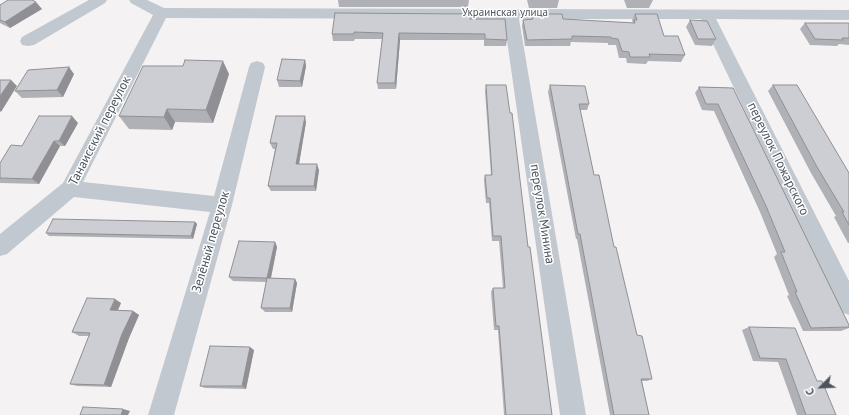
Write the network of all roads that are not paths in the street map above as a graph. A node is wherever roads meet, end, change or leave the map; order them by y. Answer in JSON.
{"nodes":[{"id":1,"x":100,"y":0,"type":"edge"},
{"id":2,"x":136,"y":0,"type":"edge"},
{"id":3,"x":161,"y":13,"type":"junction"},
{"id":4,"x":511,"y":13,"type":"junction"},
{"id":5,"x":706,"y":14,"type":"junction"},
{"id":6,"x":849,"y":16,"type":"edge"},
{"id":7,"x":28,"y":41,"type":"dead end"},
{"id":8,"x":257,"y":67,"type":"dead end"},
{"id":9,"x":70,"y":190,"type":"junction"},
{"id":10,"x":222,"y":205,"type":"junction"},
{"id":11,"x":0,"y":247,"type":"edge"},
{"id":12,"x":849,"y":304,"type":"edge"},
{"id":13,"x":161,"y":415,"type":"edge"},
{"id":14,"x":573,"y":415,"type":"edge"}],
"edges":[{"from":1,"to":7,"type":"street"},
{"from":2,"to":3,"type":"street"},
{"from":3,"to":4,"type":"street","name":"Украинская улица"},
{"from":3,"to":9,"type":"street","name":"Танаисский переулок"},
{"from":4,"to":5,"type":"street","name":"Украинская улица"},
{"from":4,"to":14,"type":"street","name":"переулок Минина"},
{"from":5,"to":6,"type":"street","name":"Украинская улица"},
{"from":5,"to":12,"type":"street","name":"переулок Пожарского"},
{"from":8,"to":10,"type":"street","name":"Зелёный переулок"},
{"from":9,"to":10,"type":"street"},
{"from":9,"to":11,"type":"street","name":"Танаисский переулок"},
{"from":10,"to":13,"type":"street","name":"Зелёный переулок"}]}
